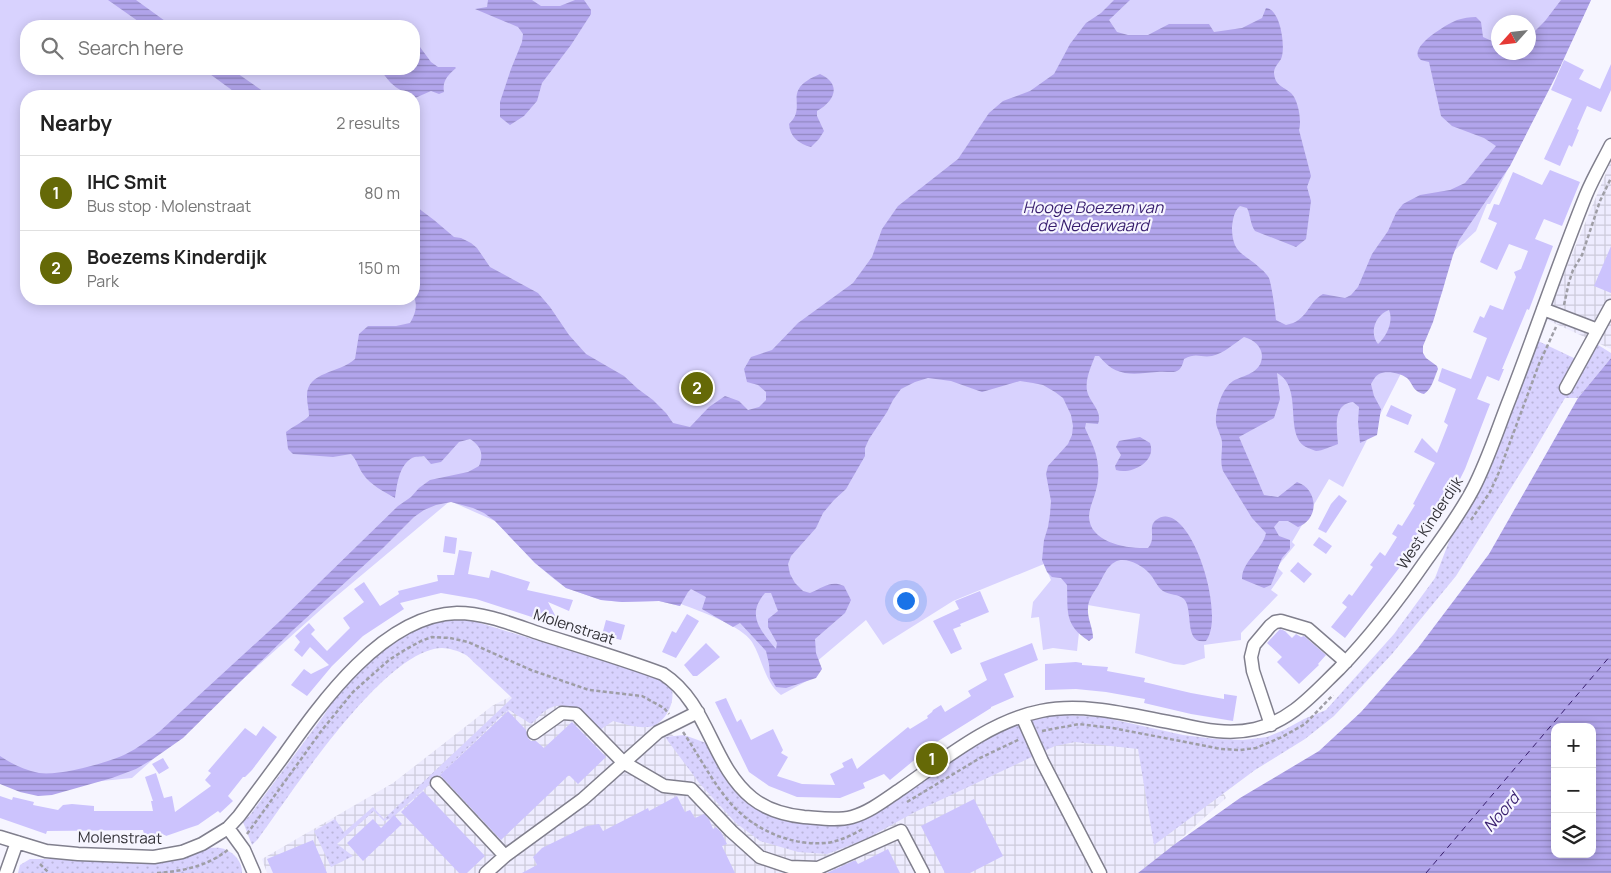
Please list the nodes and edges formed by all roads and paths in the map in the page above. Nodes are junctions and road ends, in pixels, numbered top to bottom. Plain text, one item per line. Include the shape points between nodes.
1 (1611, 145) edge
2 (1611, 178) edge
3 (1611, 306) edge
4 (1543, 309) junction
5 (1560, 316) junction
6 (1598, 330) junction
7 (1566, 388) dead end
8 (1470, 522) dead end
9 (1346, 662) junction
10 (1339, 688) dead end
11 (698, 712) junction
12 (1022, 716) junction
13 (1140, 717) joint
14 (1270, 724) junction
15 (534, 734) dead end
16 (1172, 740) dead end
17 (624, 762) junction
18 (437, 783) dead end
19 (228, 828) junction
20 (0, 837) edge
21 (17, 842) junction
22 (505, 856) junction
23 (44, 867) dead end
24 (252, 867) edge
25 (6, 873) edge
26 (49, 873) edge
27 (486, 873) edge
28 (923, 873) edge
29 (1100, 873) edge

1 - 4 street, West Kinderdijk via 1588,192
2 - 5 path via 1569,282
3 - 6 street
4 - 5 street
4 - 9 street, West Kinderdijk via 1470,494 1376,629
5 - 6 street
5 - 8 path via 1499,472
6 - 7 street
9 - 14 street, West Kinderdijk via 1295,710
9 - 14 street via 1308,629 1281,621 1270,626 1254,645 1251,657
10 - 16 path via 1305,724 1256,748 1222,749
11 - 12 street, Molenstraat via 731,776 748,796 782,814 838,819 851,817 883,801 981,735
11 - 17 street via 658,732
11 - 19 street, Molenstraat via 673,681 644,667 484,616 457,613 437,616 405,628 365,657 321,704
12 - 13 street, Molenstraat via 1066,707
12 - 29 street
13 - 14 street, West Kinderdijk via 1214,732 1254,730
15 - 17 street via 562,712 576,714
17 - 22 street via 583,799
17 - 28 street via 664,786 691,790 760,857 790,867 818,868 901,831
18 - 22 street
19 - 21 street, Molenstraat via 191,850 154,857 46,851
19 - 24 street
20 - 21 street, Molenstraat
21 - 25 street
22 - 27 street
23 - 26 path

